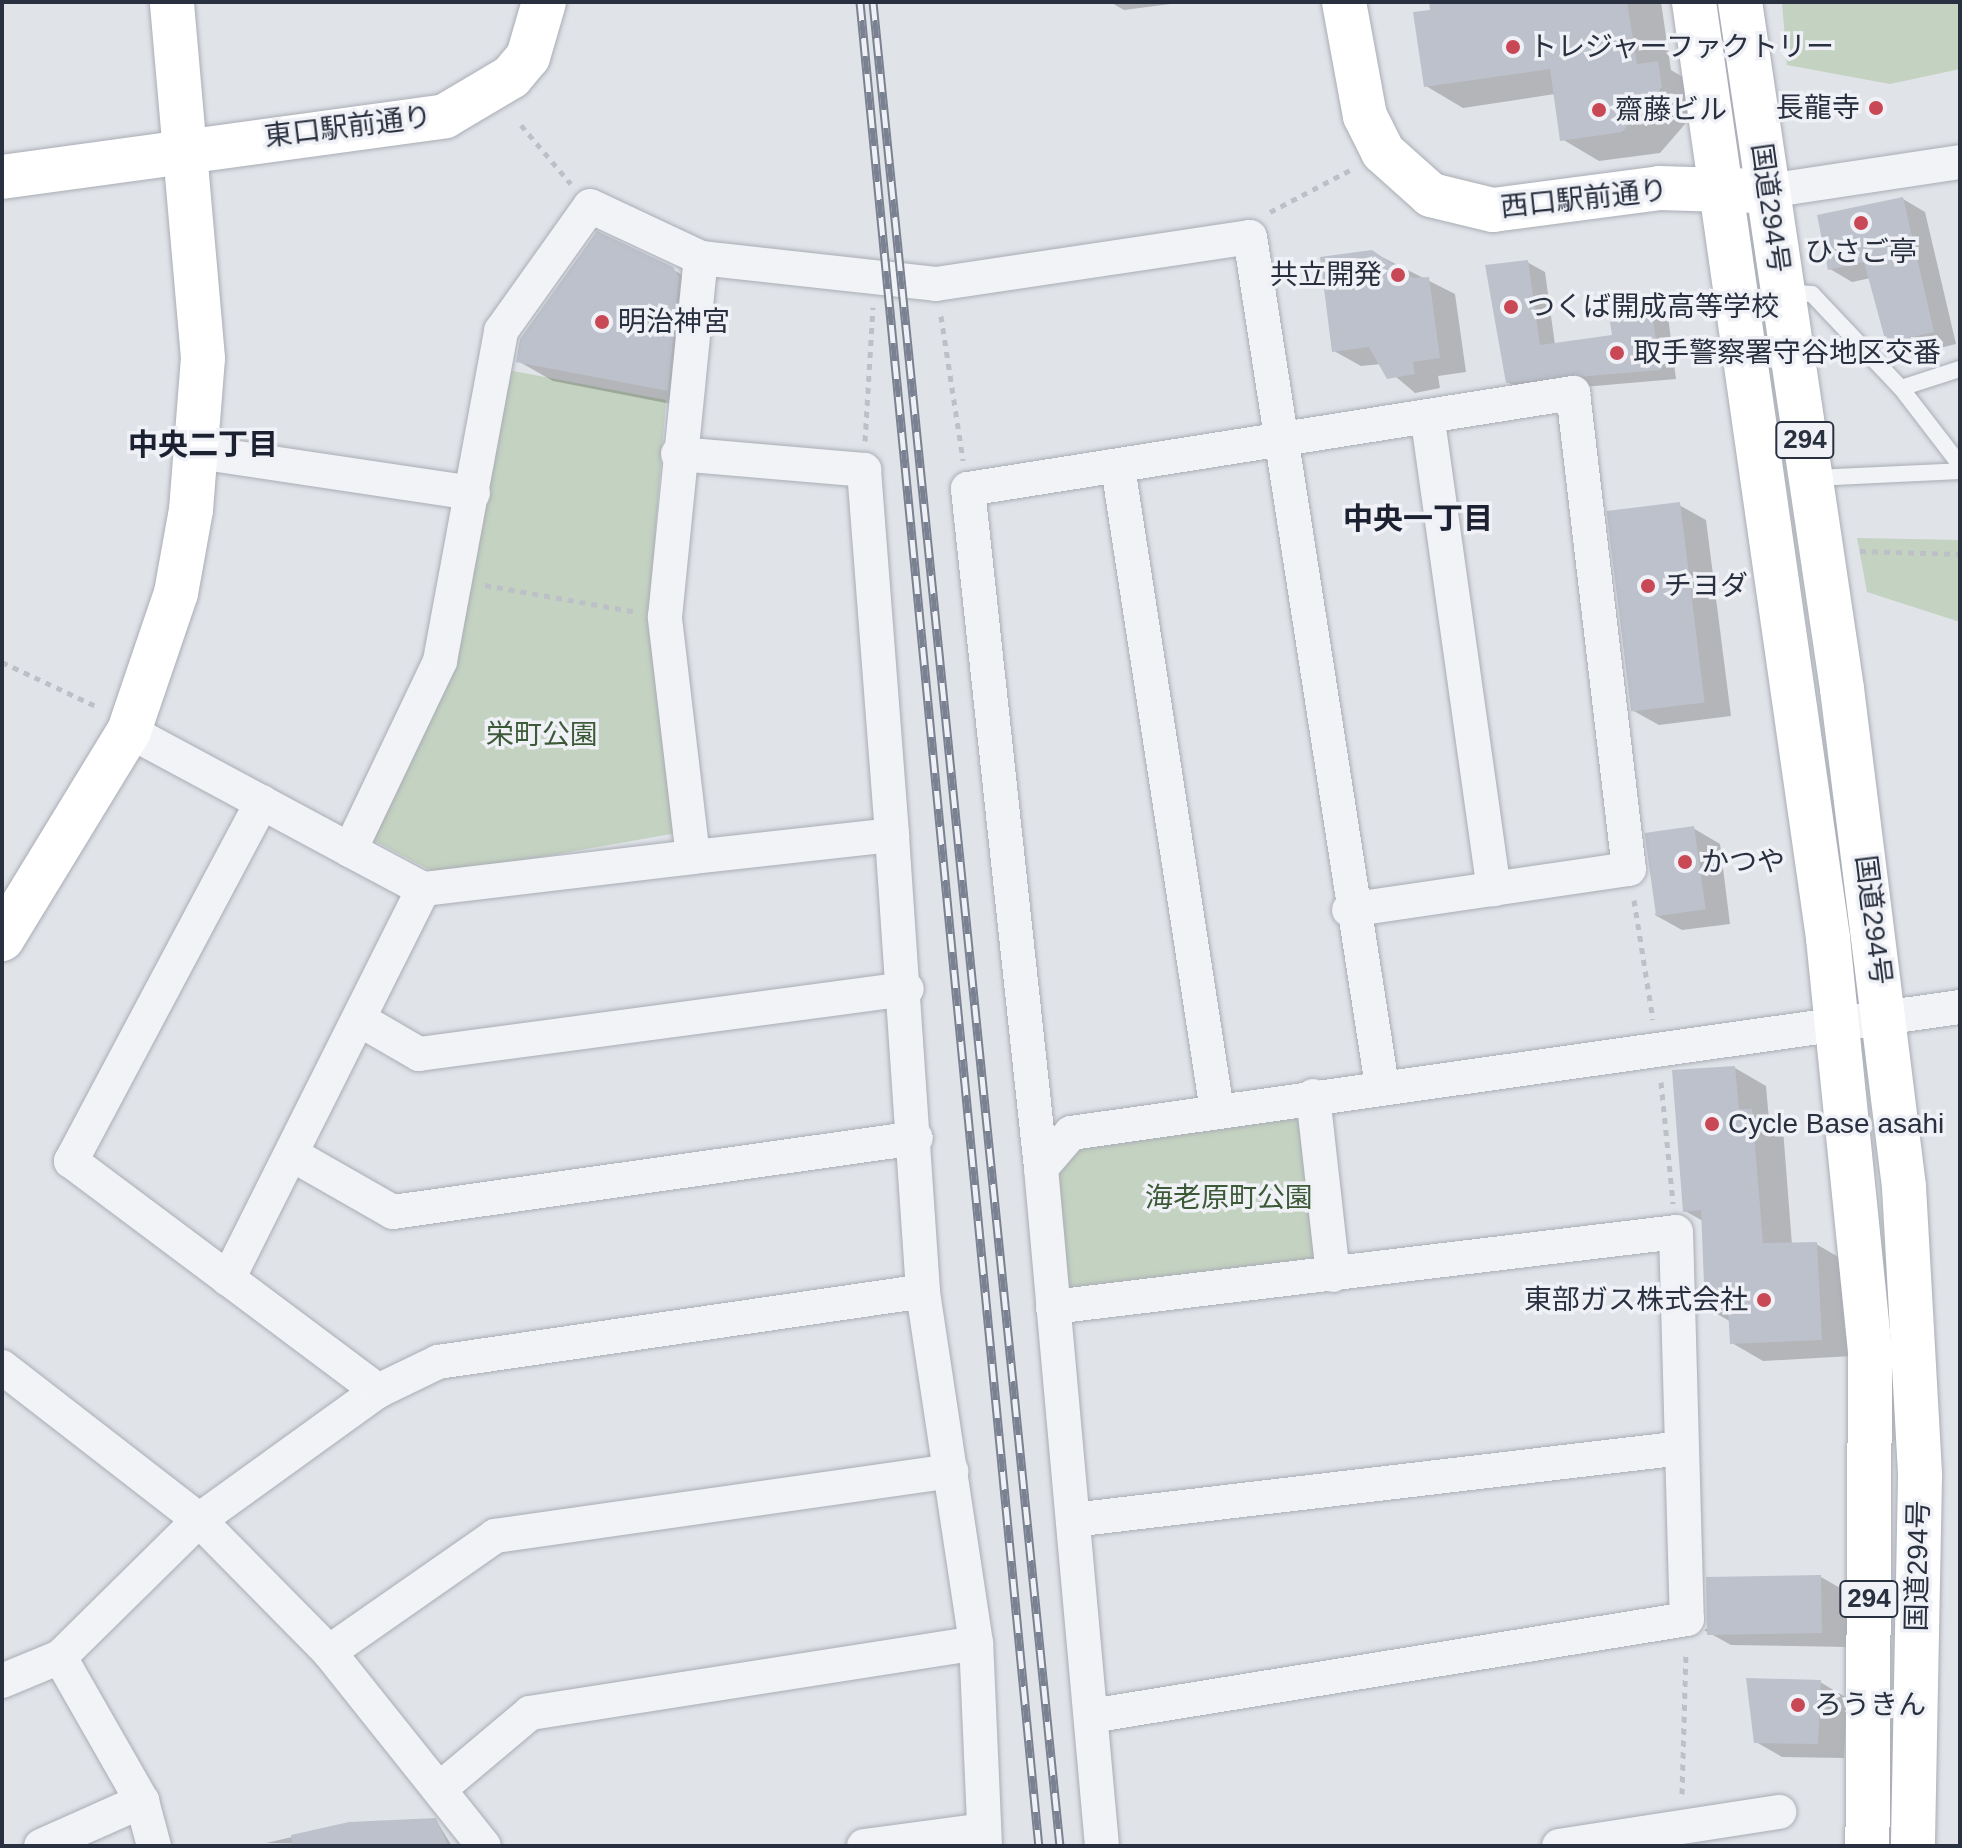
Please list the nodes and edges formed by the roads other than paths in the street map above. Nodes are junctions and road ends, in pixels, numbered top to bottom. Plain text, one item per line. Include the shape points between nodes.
1 (172, 2) edge
2 (544, 2) edge
3 (1344, 2) edge
4 (1694, 2) edge
5 (1740, 2) edge
6 (186, 146) junction
7 (1960, 162) edge
8 (2, 177) edge
9 (1721, 191) junction
10 (1768, 191) junction
11 (701, 258) junction
12 (1782, 292) junction
13 (1960, 369) edge
14 (1901, 388) junction
15 (1428, 421) junction
16 (1285, 439) junction
17 (198, 452) junction
18 (678, 454) junction
19 (1960, 465) edge
20 (1118, 467) junction
21 (1960, 471) edge
22 (1811, 478) junction
23 (473, 493) junction
24 (131, 727) junction
25 (262, 802) junction
26 (892, 835) junction
27 (350, 850) junction
28 (693, 857) junction
29 (423, 889) junction
30 (1494, 889) junction
31 (1349, 910) junction
32 (2, 939) edge
33 (907, 989) junction
34 (1960, 1007) edge
35 (1885, 1018) junction
36 (362, 1021) junction
37 (1837, 1024) junction
38 (1382, 1086) junction
39 (1313, 1096) junction
40 (1217, 1111) junction
41 (916, 1138) junction
42 (293, 1155) junction
43 (1041, 1168) junction
44 (1333, 1275) junction
45 (228, 1279) junction
46 (923, 1291) junction
47 (1053, 1307) junction
48 (2, 1367) edge
49 (378, 1391) junction
50 (1682, 1448) junction
51 (951, 1471) junction
52 (199, 1520) junction
53 (1073, 1520) junction
54 (976, 1643) junction
55 (329, 1652) junction
56 (60, 1657) junction
57 (2, 1681) edge
58 (1091, 1716) junction
59 (442, 1787) junction
60 (142, 1801) junction
61 (1779, 1812) dead end
62 (984, 1838) edge
63 (41, 1846) edge
64 (154, 1846) edge
65 (484, 1846) edge
66 (864, 1846) edge
67 (1102, 1846) edge
68 (1559, 1846) edge
69 (1867, 1846) edge
70 (1913, 1846) edge

1 - 6 main road
2 - 6 main road, 東口駅前通り via 528,57 511,77 445,116
3 - 9 main road, 西口駅前通り via 1365,116 1383,152 1431,195 1468,208 1659,188
4 - 9 main road, 国道294号 / 294
5 - 10 main road, 国道294号 / 294
6 - 8 main road, 東口駅前通り
6 - 17 main road via 203,358
7 - 10 street
9 - 10 main road, 西口駅前通り
9 - 37 main road, 国道294号 / 294
10 - 12 main road, 国道294号 / 294
11 - 16 street via 936,284 1250,237
11 - 18 street
11 - 23 street via 590,206 501,331
12 - 14 lane via 1812,294
12 - 22 main road, 国道294号 / 294
13 - 14 lane
14 - 19 lane
15 - 16 street
15 - 30 street
15 - 30 street via 1573,393 1629,869
16 - 20 street
16 - 31 street
17 - 23 street
17 - 24 main road via 176,593
18 - 26 street via 864,470
18 - 28 street via 665,617
20 - 40 street
20 - 43 street via 968,489
21 - 22 lane
22 - 35 main road, 国道294号 / 294
23 - 27 street via 440,661
24 - 25 street
24 - 32 main road
25 - 27 street
25 - 45 street via 71,1161
26 - 28 street
26 - 33 street
27 - 29 street
28 - 29 street
29 - 36 street
30 - 31 street
31 - 38 street
33 - 36 street via 419,1054
33 - 41 street
34 - 35 street
35 - 37 street
35 - 70 main road, 国道294号 / 294 via 1904,1187 1920,1477
36 - 42 street
37 - 38 street
37 - 69 main road, 国道294号 / 294 via 1870,1351
38 - 39 street
39 - 40 street
39 - 44 street
40 - 43 street via 1071,1133
41 - 42 street via 393,1212
41 - 46 street
42 - 45 street
43 - 47 street
44 - 47 street
44 - 50 street via 1676,1232
45 - 49 street
46 - 49 street via 438,1362
46 - 51 street
47 - 53 street
48 - 52 street
49 - 52 street
50 - 53 street
50 - 58 street via 1687,1619
51 - 54 street
51 - 55 street via 495,1536
52 - 55 street
52 - 56 street
53 - 58 street
54 - 59 street via 530,1713
54 - 62 street
55 - 59 street
56 - 57 street
56 - 60 street
58 - 67 street
59 - 65 street
60 - 63 street
60 - 64 street
61 - 68 street
62 - 66 street

